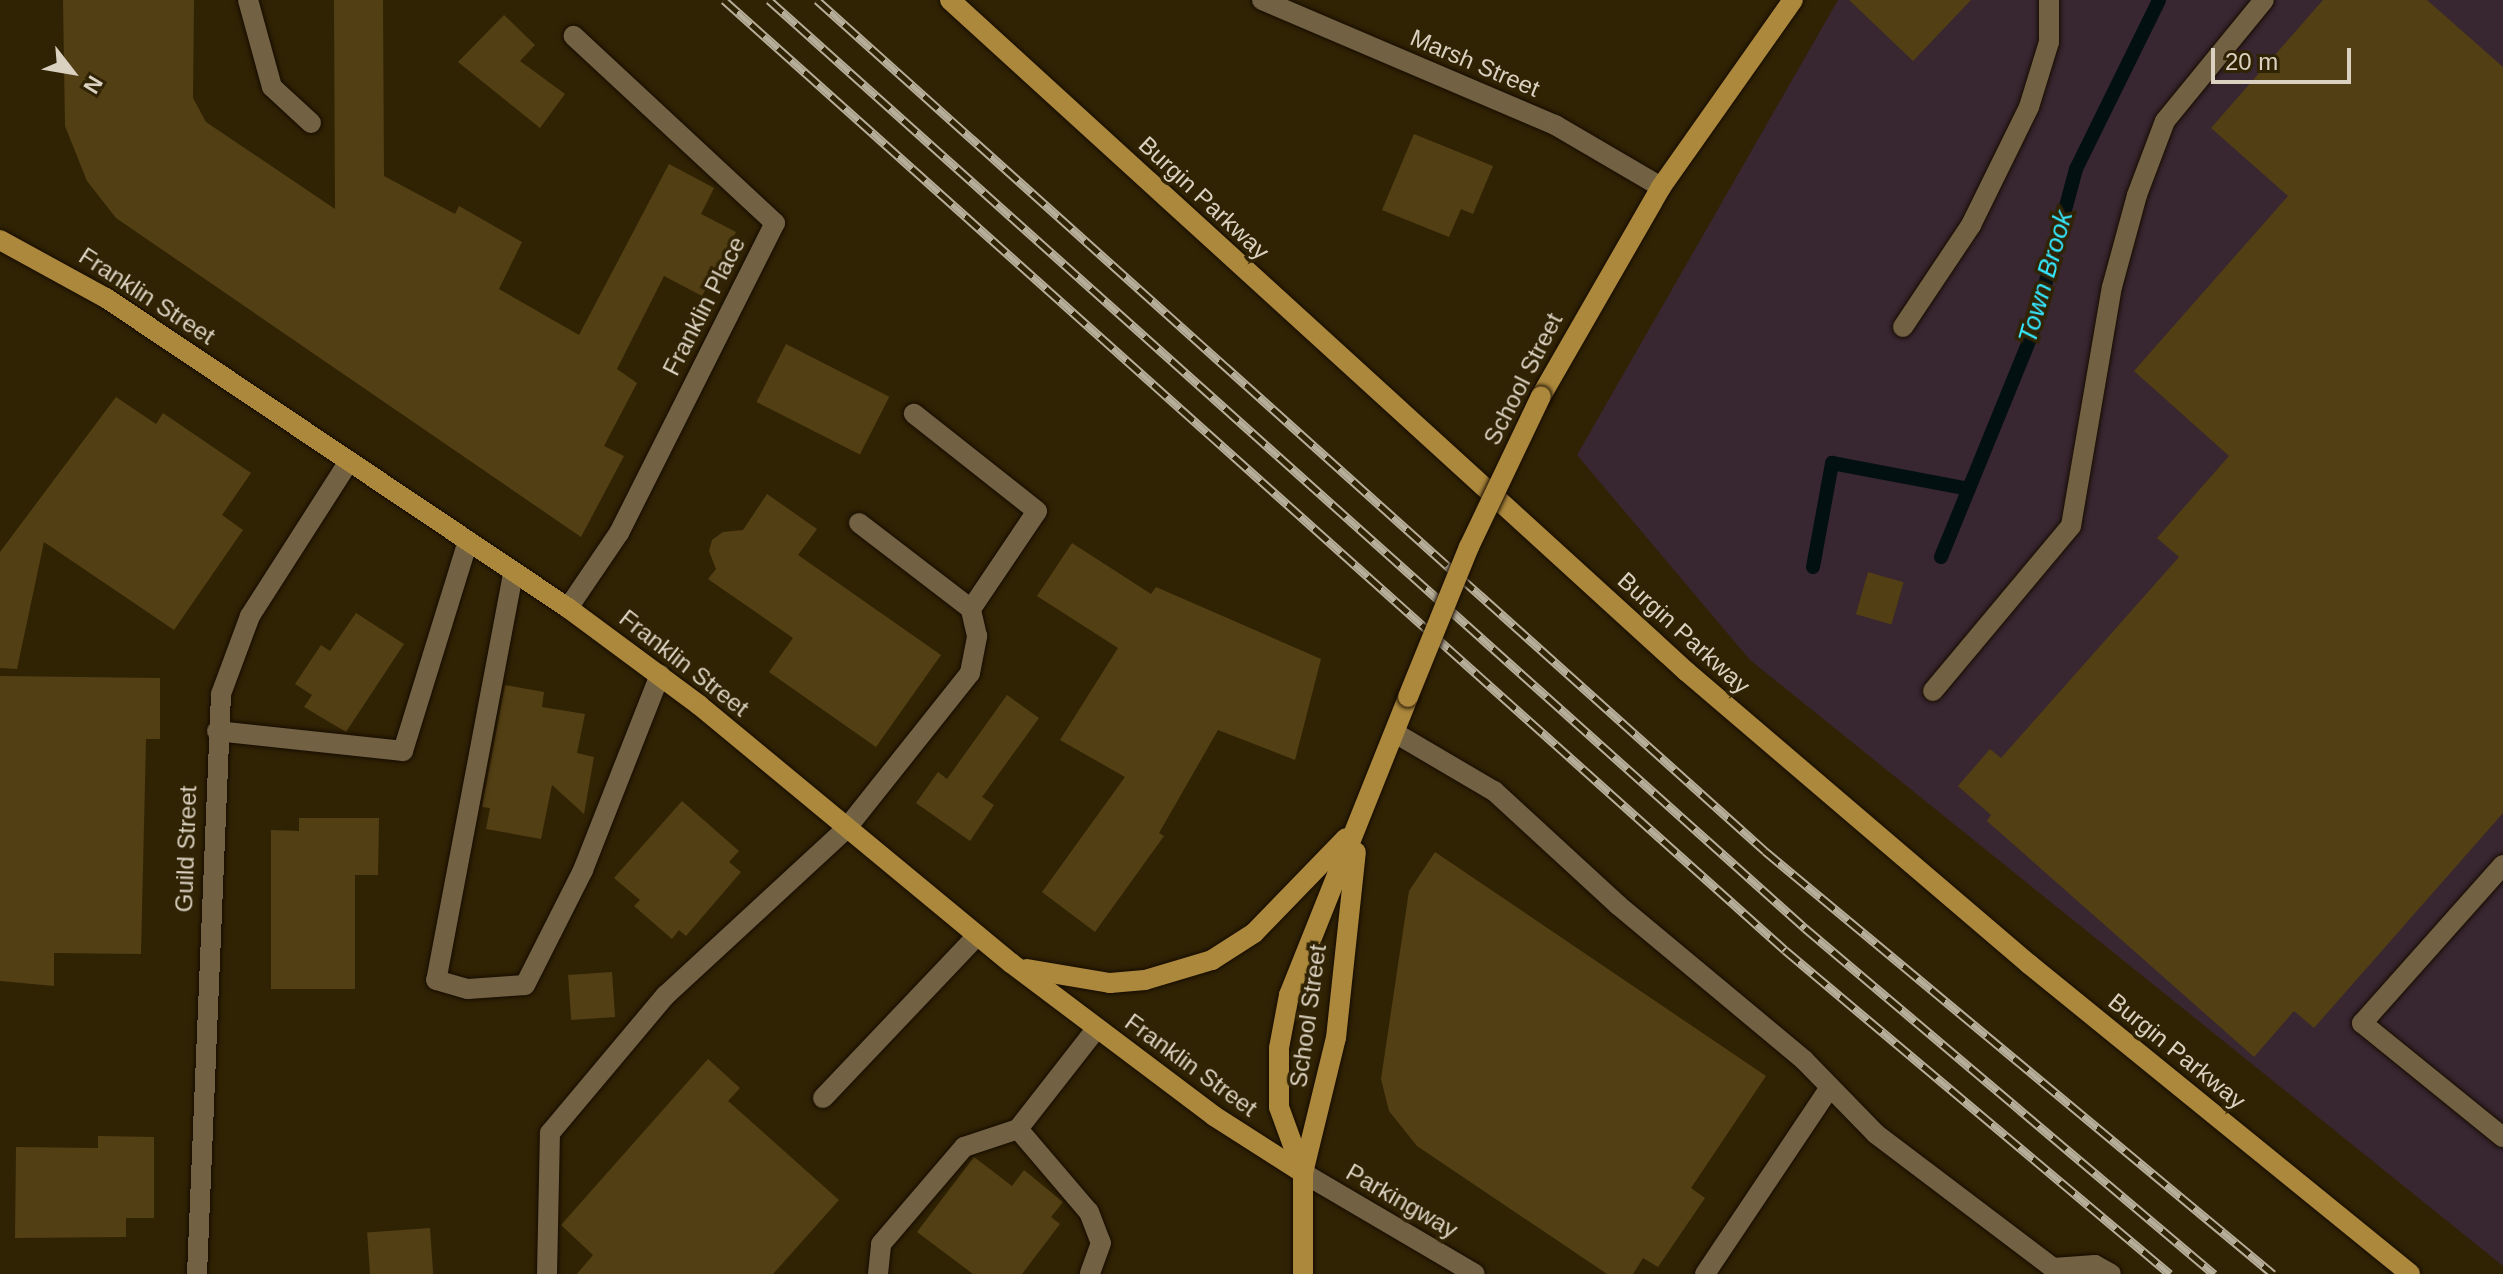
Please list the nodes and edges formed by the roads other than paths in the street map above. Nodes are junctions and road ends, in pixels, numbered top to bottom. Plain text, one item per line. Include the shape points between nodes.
1 (248, 0) edge
2 (950, 0) edge
3 (1262, 0) edge
4 (1793, 0) edge
5 (2049, 0) edge
6 (2264, 0) edge
7 (574, 36) dead end
8 (311, 123) dead end
9 (1661, 187) junction
10 (0, 240) edge
11 (1903, 327) dead end
12 (914, 414) dead end
13 (349, 461) junction
14 (859, 523) dead end
15 (468, 541) junction
16 (513, 574) junction
17 (568, 608) junction
18 (971, 609) junction
19 (660, 675) junction
20 (1933, 691) dead end
21 (217, 731) junction
22 (1395, 733) junction
23 (1364, 817) junction
24 (846, 829) junction
25 (2503, 865) edge
26 (977, 936) junction
27 (1011, 963) junction
28 (1097, 1028) junction
29 (1830, 1087) junction
30 (823, 1098) dead end
31 (1018, 1129) junction
32 (2503, 1137) edge
33 (1303, 1173) junction
34 (197, 1274) edge
35 (547, 1274) edge
36 (878, 1274) edge
37 (1090, 1274) edge
38 (1303, 1274) edge
39 (1475, 1274) edge
40 (1705, 1274) edge
41 (2111, 1274) edge
42 (2410, 1274) edge

1 - 8 street via 272,87
2 - 42 main road, Burgin Parkway via 1687,672 2018,956
3 - 9 street, Marsh Street via 1555,125
4 - 9 main road, School Street
5 - 11 street via 2049,42 2029,107 1971,225
6 - 20 street via 2165,121 2148,165 2112,287 2071,526
7 - 17 street, Franklin Place via 775,223 619,533
9 - 22 main road, School Street, bridge via 1541,396 1469,547
10 - 13 main road, Franklin Street via 106,298
12 - 18 street via 1037,511
13 - 15 main road, Franklin Street
13 - 21 street, Guild Street via 237,641
14 - 18 street
15 - 16 main road, Franklin Street
15 - 21 street via 403,751
16 - 17 main road, Franklin Street
16 - 19 street via 436,980 468,989 525,985 583,870
17 - 19 main road, Franklin Street
18 - 24 street via 977,636 970,673
19 - 24 main road, Franklin Street
21 - 34 street, Guild Street
22 - 23 main road, School Street
22 - 29 street via 1494,791
23 - 27 main road via 1272,916 1212,960 1145,980 1110,983 1044,975
23 - 33 main road, School Street via 1353,861 1332,1063
23 - 33 main road, School Street via 1297,965 1279,1048 1279,1107
24 - 26 main road, Franklin Street
24 - 35 street via 666,995 550,1133
25 - 32 street via 2362,1023
26 - 27 main road, Franklin Street
26 - 30 street
27 - 28 main road, Franklin Street
28 - 31 street
28 - 33 main road, Franklin Street via 1214,1116
29 - 40 street
29 - 41 street via 1876,1134 2053,1268 2095,1265
31 - 36 street via 964,1147 881,1244
31 - 37 street via 1089,1212 1101,1243
33 - 38 main road, School Street
33 - 39 street, Parkingway

